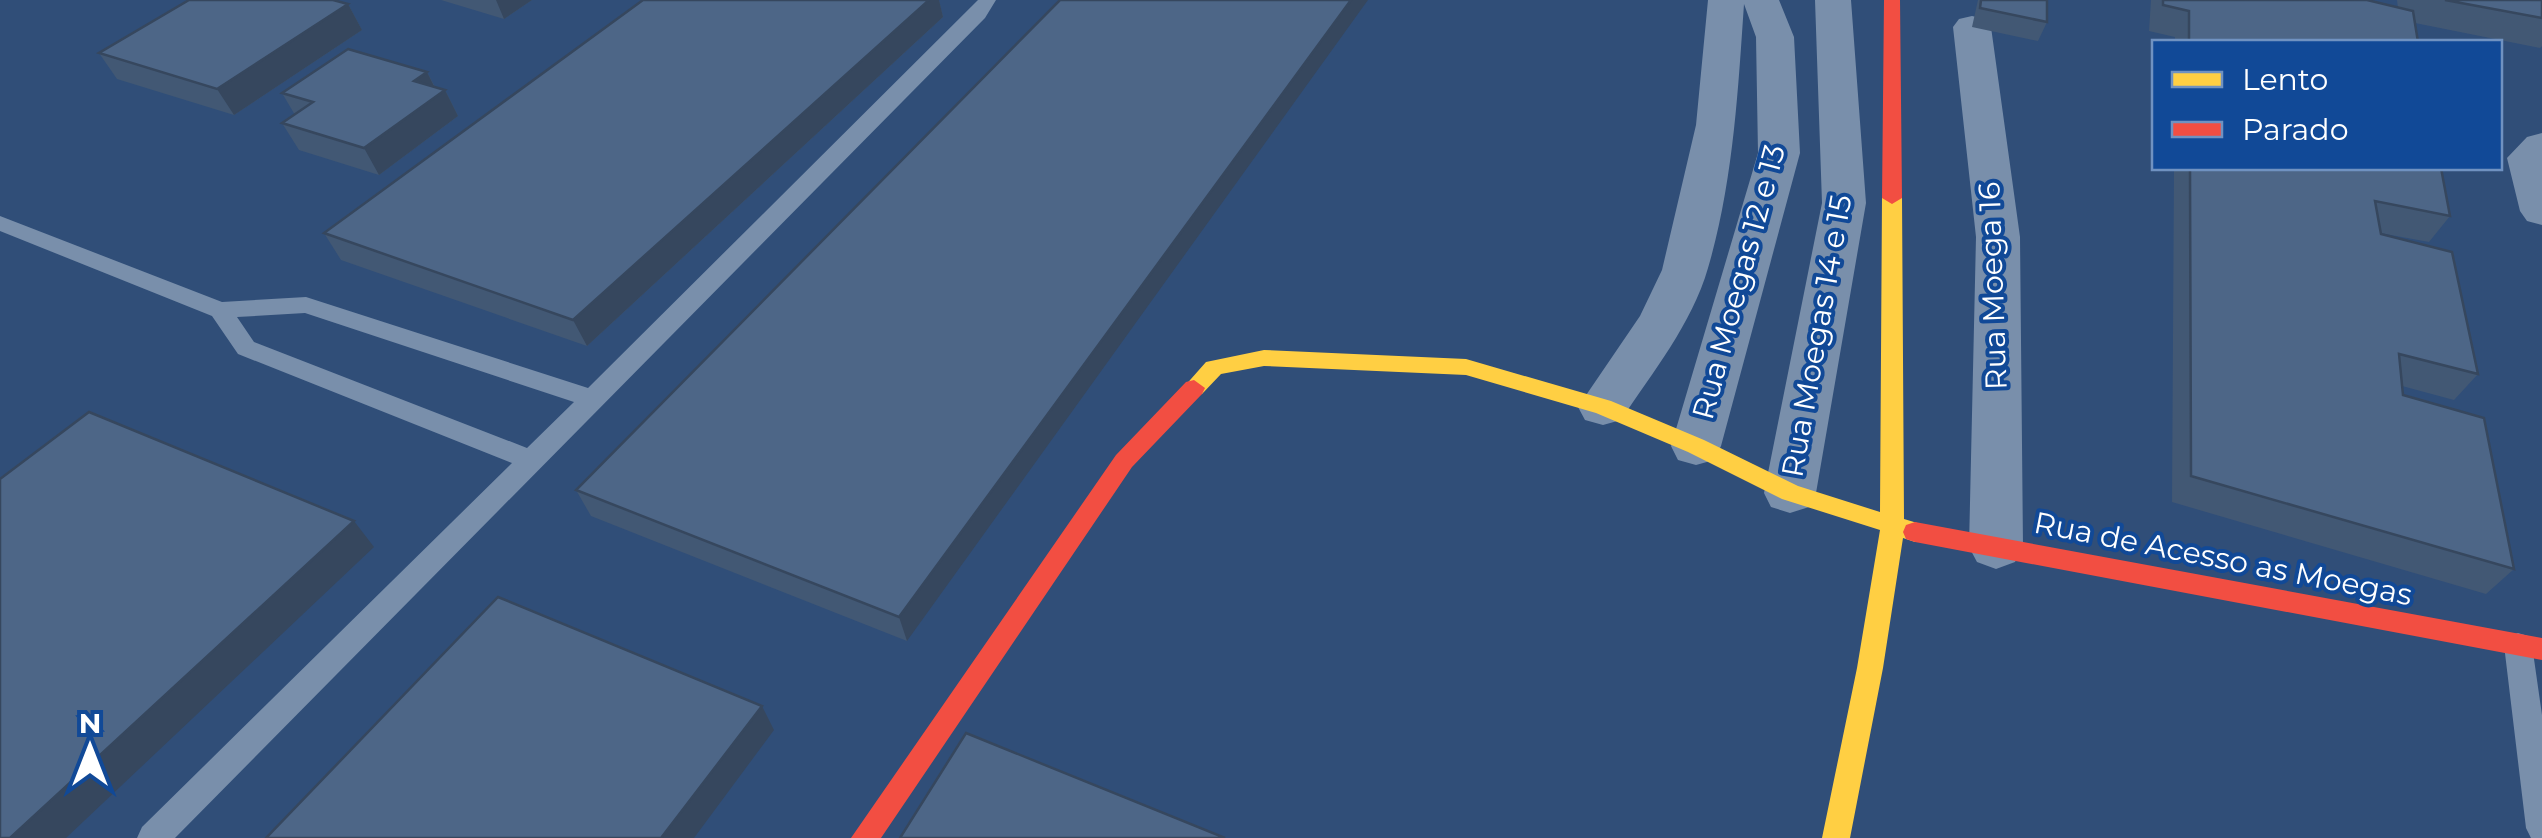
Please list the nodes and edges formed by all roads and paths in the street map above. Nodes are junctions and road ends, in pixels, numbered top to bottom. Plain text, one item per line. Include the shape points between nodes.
1 (987, 0) edge
2 (1726, 0) edge
3 (1761, 0) edge
4 (1832, 0) edge
5 (1892, 0) edge
6 (1972, 27) dead end
7 (2542, 146) edge
8 (2542, 211) edge
9 (0, 224) edge
10 (220, 310) junction
11 (594, 399) junction
12 (1603, 407) junction
13 (1696, 446) junction
14 (532, 461) junction
15 (1790, 493) junction
16 (1892, 528) junction
17 (1996, 547) junction
18 (2530, 647) edge
19 (2542, 828) edge
20 (153, 838) edge
21 (865, 838) edge
22 (1836, 838) edge

1 - 11 lane
2 - 12 street via 1716,124 1685,270 1661,322
3 - 13 street, Rua Moegas 12 e 13 via 1776,38 1779,152
4 - 15 street, Rua Moegas 14 e 15 via 1844,203
5 - 16 street
6 - 17 street, Rua Moega 16 via 1998,237
7 - 8 street via 2528,158
9 - 10 lane
10 - 11 lane via 306,306
10 - 14 lane via 246,348
11 - 14 lane
12 - 13 street, Rua de Acesso as Moegas
12 - 21 street, Rua de Acesso as Moegas via 1466,367 1264,358 1214,368 1124,460
13 - 15 street, Rua de Acesso as Moegas
14 - 20 lane
15 - 16 street, Rua de Acesso as Moegas
16 - 17 street, Rua de Acesso as Moegas
16 - 22 street
17 - 18 street, Rua de Acesso as Moegas
18 - 19 lane

